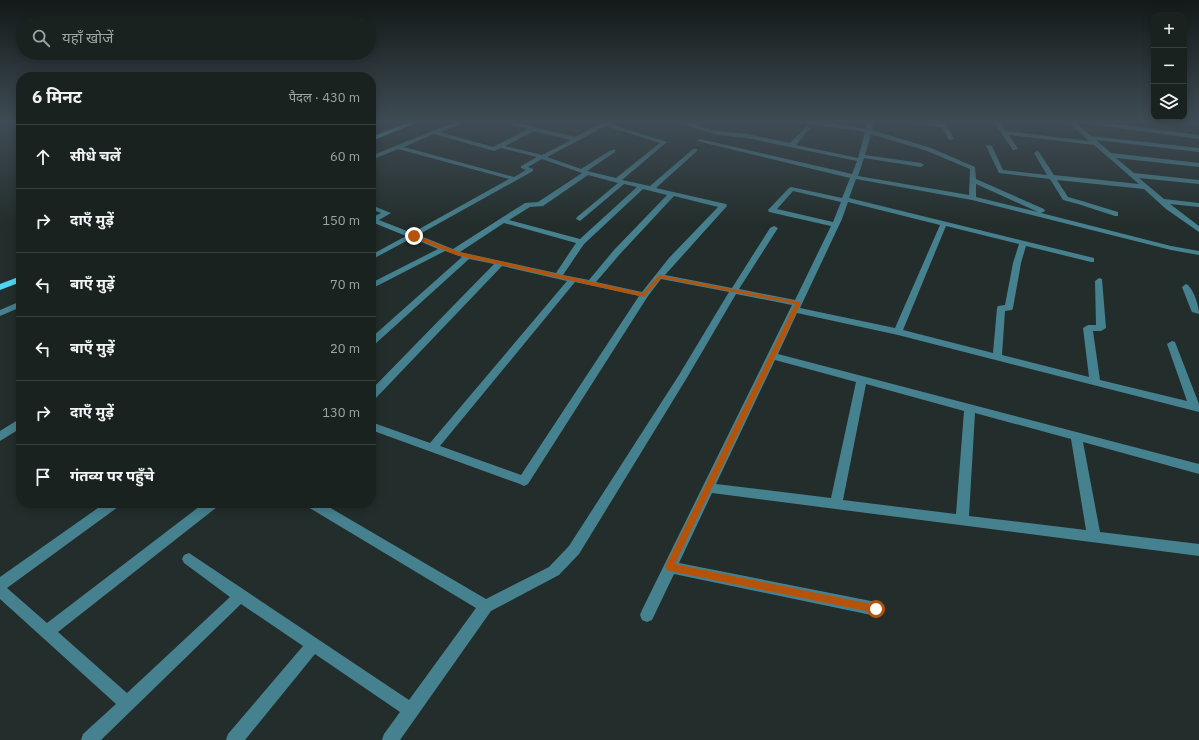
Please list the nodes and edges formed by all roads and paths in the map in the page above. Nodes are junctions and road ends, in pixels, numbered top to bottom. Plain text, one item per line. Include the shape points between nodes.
1 (1110, 155) edge
2 (432, 156) edge
3 (536, 156) edge
4 (545, 156) edge
5 (607, 156) edge
6 (649, 156) edge
7 (689, 156) edge
8 (762, 156) edge
9 (847, 156) edge
10 (946, 156) edge
11 (993, 156) edge
12 (1039, 156) edge
13 (1115, 156) edge
14 (542, 157) junction
15 (861, 158) junction
16 (921, 165) dead end
17 (1199, 165) edge
18 (585, 172) junction
19 (1132, 175) junction
20 (854, 177) junction
21 (1052, 177) junction
22 (515, 179) junction
23 (621, 181) junction
24 (974, 181) junction
25 (1199, 182) edge
26 (642, 186) junction
27 (1146, 186) junction
28 (652, 188) junction
29 (672, 194) junction
30 (972, 198) junction
31 (845, 200) junction
32 (1162, 201) junction
33 (1199, 205) edge
34 (376, 209) edge
35 (1115, 214) dead end
36 (376, 219) edge
37 (580, 219) dead end
38 (1057, 219) junction
39 (504, 221) junction
40 (376, 222) edge
41 (944, 223) junction
42 (835, 225) junction
43 (774, 228) dead end
44 (1199, 230) edge
45 (414, 236) junction
46 (581, 242) junction
47 (1023, 243) junction
48 (445, 248) junction
49 (454, 252) junction
50 (1199, 253) edge
51 (376, 255) edge
52 (468, 256) junction
53 (1090, 260) dead end
54 (500, 263) junction
55 (558, 276) junction
56 (659, 276) junction
57 (573, 279) junction
58 (16, 280) edge
59 (1099, 280) dead end
60 (376, 283) edge
61 (591, 283) junction
62 (0, 287) edge
63 (1186, 287) dead end
64 (734, 291) junction
65 (644, 295) junction
66 (16, 306) edge
67 (797, 306) junction
68 (1199, 311) edge
69 (0, 313) edge
70 (898, 332) junction
71 (376, 339) edge
72 (1172, 344) dead end
73 (773, 356) junction
74 (997, 357) junction
75 (862, 379) junction
76 (1095, 382) junction
77 (376, 391) edge
78 (1197, 407) edge
79 (970, 408) junction
80 (16, 426) edge
81 (376, 428) edge
82 (0, 437) edge
83 (1076, 437) junction
84 (432, 448) junction
85 (1199, 469) edge
86 (709, 488) junction
87 (836, 504) junction
88 (107, 508) edge
89 (207, 508) edge
90 (320, 508) edge
91 (962, 520) junction
92 (1094, 536) junction
93 (1199, 550) edge
94 (189, 559) dead end
95 (670, 567) junction
96 (0, 585) edge
97 (0, 590) edge
98 (240, 596) junction
99 (486, 606) junction
100 (876, 609) dead end
101 (647, 615) dead end
102 (47, 632) junction
103 (313, 645) junction
104 (128, 704) junction
105 (411, 710) junction
106 (89, 740) edge
107 (234, 740) edge
108 (390, 740) edge

1 - 19 street
2 - 22 street
3 - 14 street
4 - 14 street
5 - 18 street
6 - 23 street
7 - 28 street
8 - 20 street
9 - 15 street
10 - 24 street via 974,168
11 - 21 street via 1001,172
12 - 21 street
13 - 17 street
14 - 18 street
14 - 22 street via 523,167 531,170
15 - 16 street
15 - 20 street
18 - 23 street
18 - 39 street via 540,204 528,206
19 - 25 street
19 - 27 street
20 - 30 street
20 - 31 street
21 - 27 street
21 - 35 street via 1065,199
22 - 45 street
23 - 26 street
23 - 37 street
24 - 30 street
24 - 38 street
26 - 28 street
26 - 46 street
27 - 32 street
28 - 29 street
29 - 56 street via 723,206
29 - 61 street
30 - 38 street
31 - 41 street
31 - 42 street
31 - 42 street via 791,189 772,210
32 - 33 street
32 - 44 street
34 - 36 street via 387,213
38 - 50 street
39 - 46 street
39 - 49 street
40 - 45 street
41 - 47 street
41 - 70 street
42 - 67 street
43 - 64 street
45 - 48 street
45 - 51 street
46 - 55 street
47 - 53 street
47 - 74 street via 1009,308 1001,308
48 - 49 street
48 - 60 street
49 - 52 street
52 - 54 street
52 - 71 street
54 - 55 street
54 - 77 street
55 - 57 street
56 - 64 street
56 - 65 street
57 - 61 street
57 - 84 street
58 - 62 main road
59 - 76 street via 1101,328 1088,328
61 - 65 street
63 - 68 street via 1195,310
64 - 67 street
64 - 99 street via 574,550 554,571
65 - 84 street via 524,481
66 - 69 street
67 - 70 street
67 - 73 street
70 - 74 street
72 - 78 street
73 - 75 street
73 - 86 street
74 - 76 street
75 - 79 street
75 - 87 street
76 - 78 street
79 - 83 street
79 - 91 street
80 - 82 street
81 - 84 street
83 - 85 street
83 - 92 street
86 - 87 street
86 - 95 street
87 - 91 street
88 - 96 street
89 - 102 street
90 - 99 street
91 - 92 street
92 - 93 street
94 - 98 street
95 - 100 street
95 - 101 street
97 - 102 street
98 - 103 street
98 - 104 street
99 - 105 street
102 - 104 street
103 - 105 street
103 - 107 street
104 - 106 street
105 - 108 street

